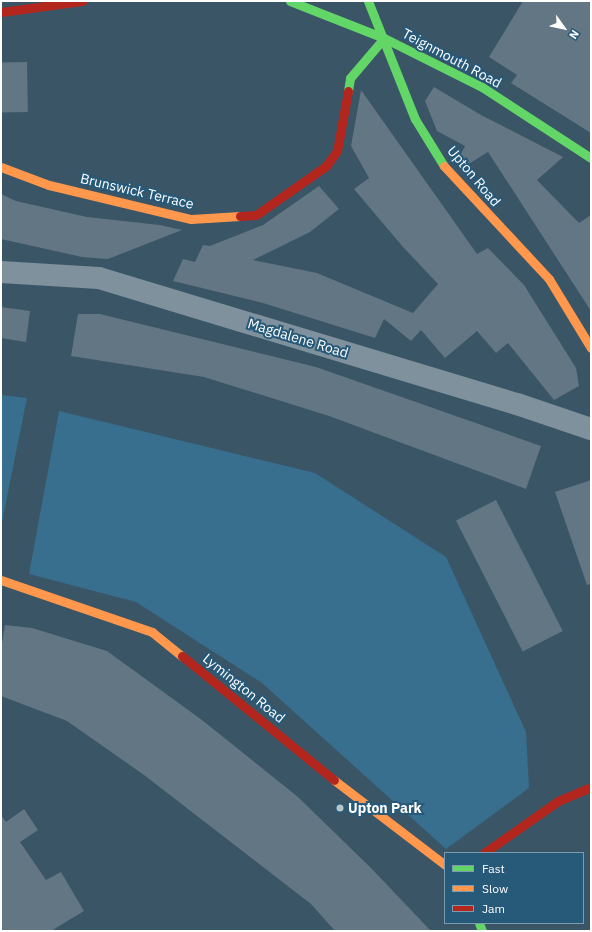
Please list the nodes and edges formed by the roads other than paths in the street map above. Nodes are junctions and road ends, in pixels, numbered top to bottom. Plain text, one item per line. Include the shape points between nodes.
1 (82, 1) edge
2 (290, 1) edge
3 (368, 1) edge
4 (1, 12) edge
5 (384, 38) junction
6 (591, 158) edge
7 (1, 167) edge
8 (1, 272) edge
9 (591, 348) edge
10 (591, 429) edge
11 (1, 580) edge
12 (591, 787) edge
13 (485, 852) edge
14 (444, 864) edge

1 - 4 street
2 - 5 street, Teignmouth Road
3 - 5 street, Upton Road
5 - 6 street, Teignmouth Road via 482,87
5 - 7 street, Brunswick Terrace via 350,78 337,150 326,166 256,215 191,219 49,185
5 - 9 street, Upton Road via 415,119 442,164 549,279
8 - 10 street, Magdalene Road via 99,278 517,404
11 - 14 street, Lymington Road via 152,632 374,813
12 - 13 street via 558,801

